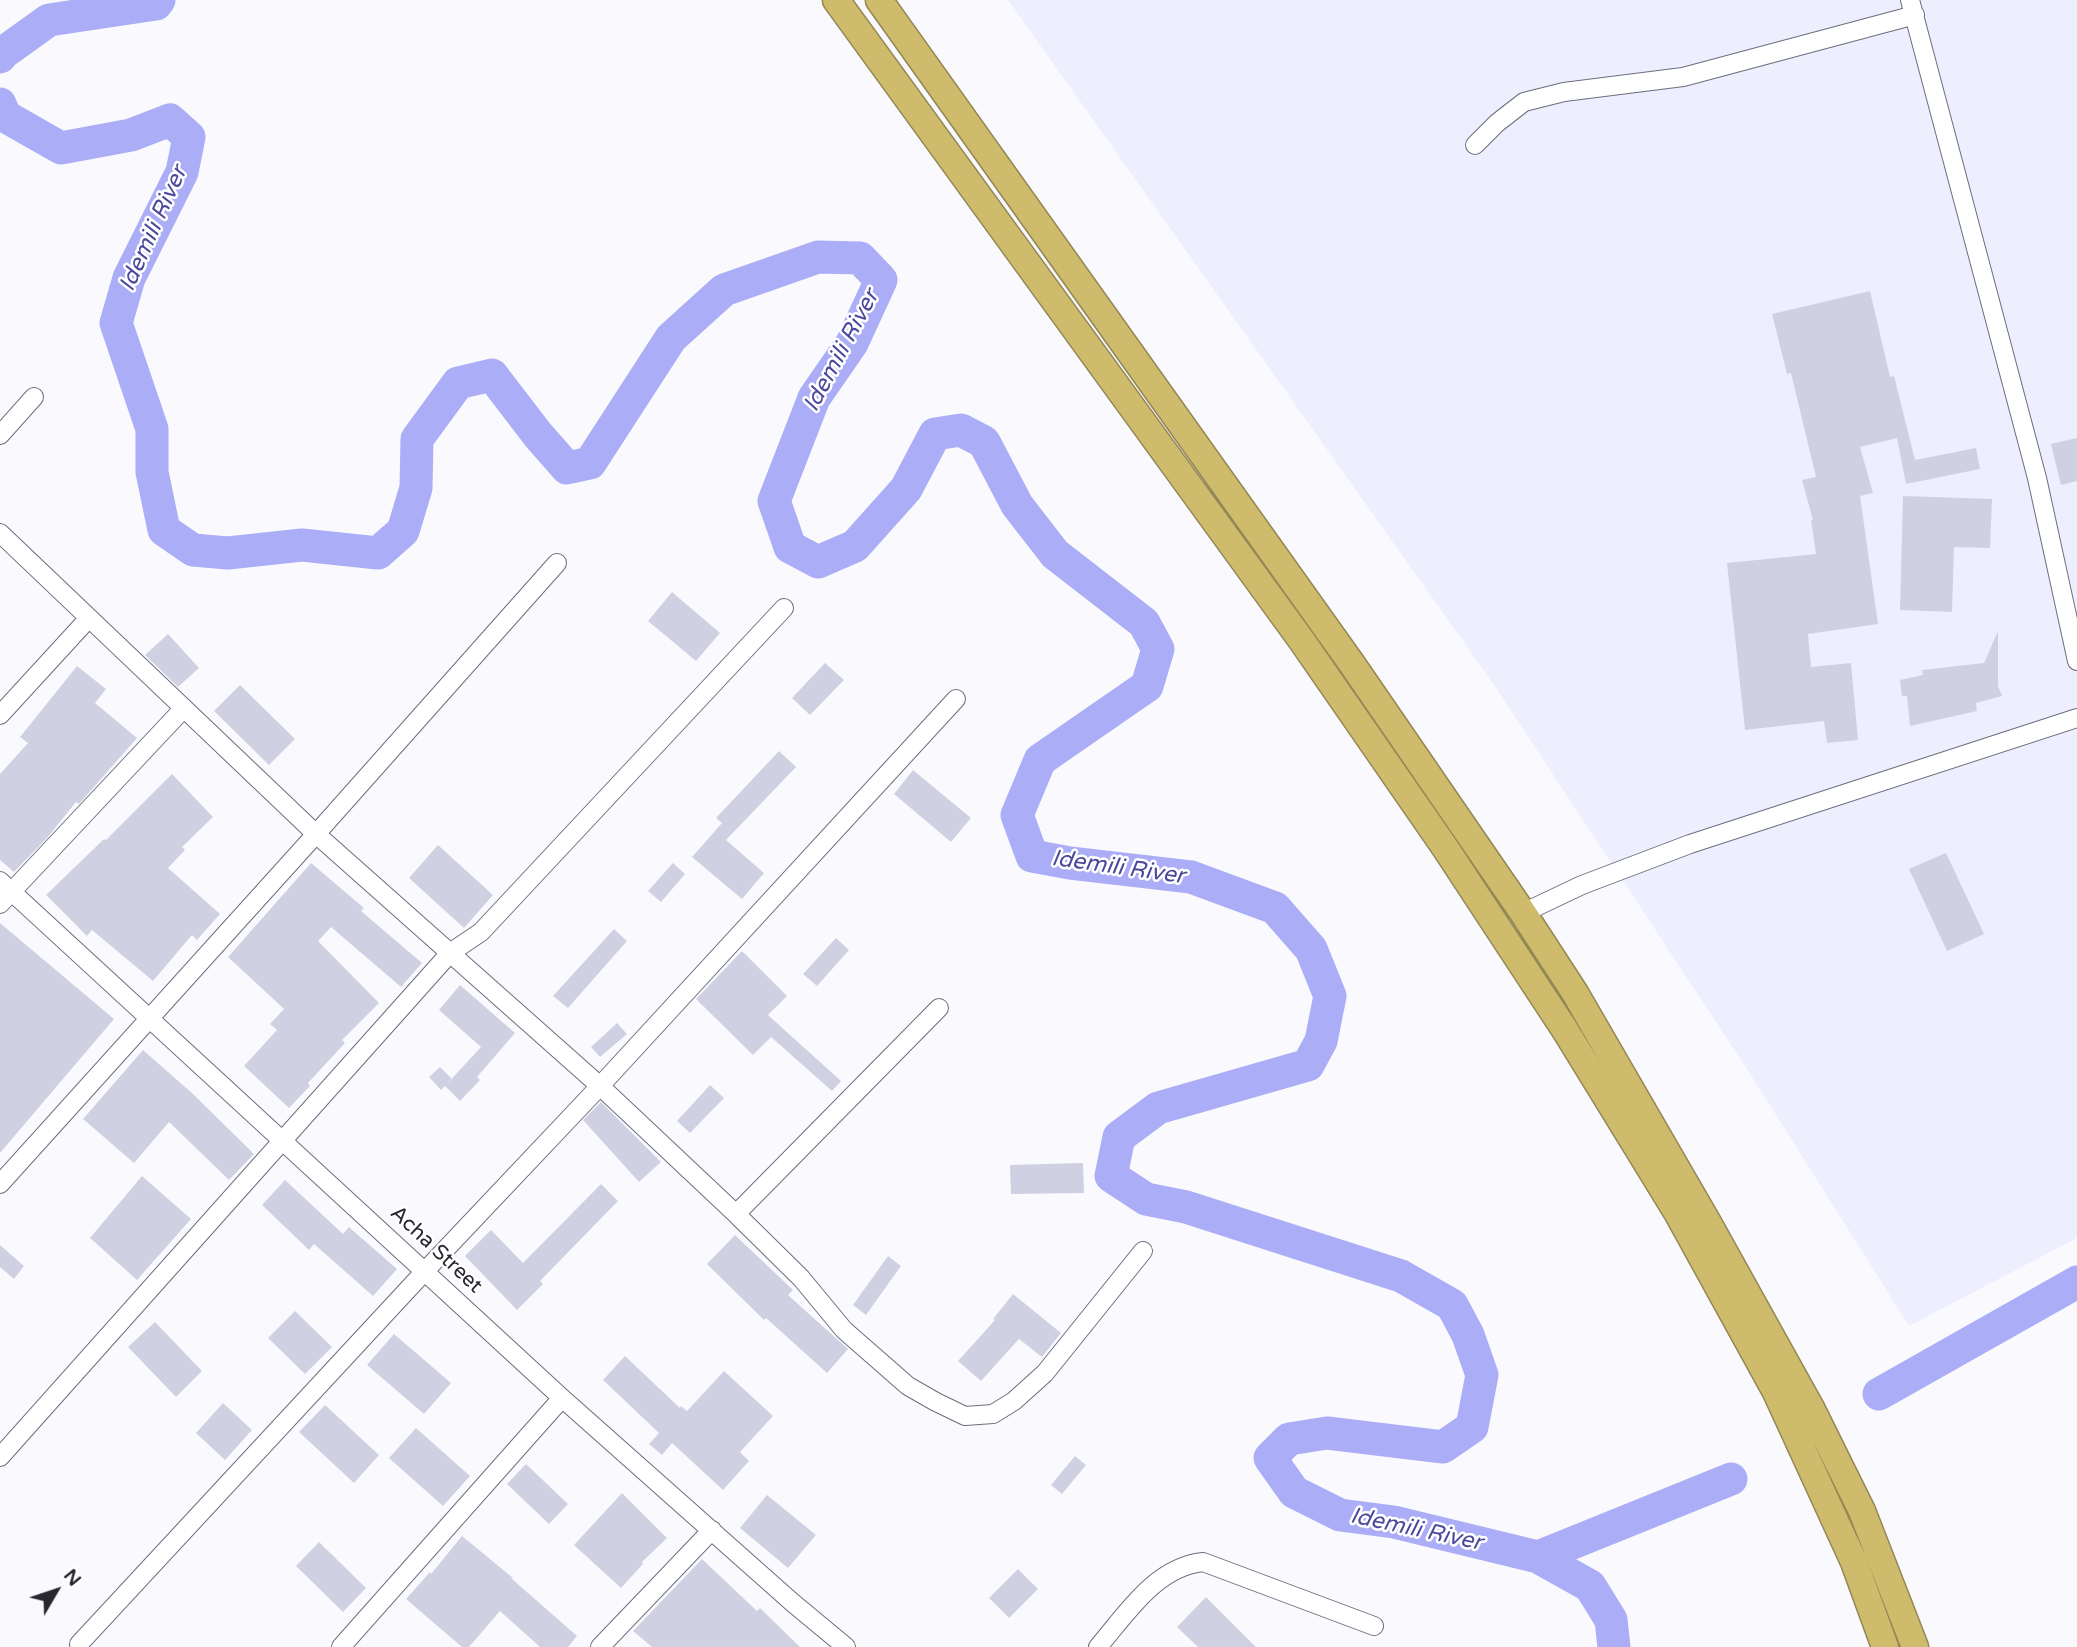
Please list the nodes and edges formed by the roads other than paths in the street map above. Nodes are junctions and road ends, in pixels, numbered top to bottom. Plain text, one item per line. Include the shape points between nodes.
1 (836, 0) edge
2 (879, 0) edge
3 (1912, 8) edge
4 (1475, 145) dead end
5 (34, 397) dead end
6 (0, 435) edge
7 (0, 533) edge
8 (557, 563) dead end
9 (784, 608) dead end
10 (89, 618) junction
11 (2077, 660) edge
12 (956, 699) dead end
13 (184, 708) junction
14 (0, 715) edge
15 (2077, 718) edge
16 (316, 834) junction
17 (4, 892) edge
18 (1523, 914) junction
19 (450, 953) junction
20 (939, 1008) dead end
21 (150, 1018) junction
22 (600, 1086) junction
23 (283, 1139) junction
24 (0, 1184) edge
25 (736, 1214) junction
26 (1143, 1251) dead end
27 (425, 1271) junction
28 (562, 1398) junction
29 (0, 1457) edge
30 (712, 1530) junction
31 (1374, 1626) dead end
32 (79, 1644) dead end
33 (341, 1647) edge
34 (600, 1647) edge
35 (846, 1647) edge
36 (1098, 1647) edge
37 (1885, 1647) edge
38 (1915, 1647) edge

1 - 37 highway via 1310,652 1565,1030 1678,1214 1776,1392 1854,1562
2 - 18 highway via 1352,664
3 - 4 street via 1683,77 1564,92 1524,102
3 - 11 street via 2037,478
5 - 6 street
7 - 10 street
8 - 16 street
9 - 19 street via 481,932
10 - 13 street
10 - 14 street
12 - 22 street
13 - 16 street
13 - 17 street
15 - 18 street via 1690,844 1582,885
16 - 19 street
16 - 21 street
17 - 21 street, Acha Street
18 - 38 highway via 1589,1017 1811,1408 1862,1511
19 - 22 street
19 - 23 street
20 - 25 street
21 - 23 street, Acha Street
21 - 24 street
22 - 25 street
22 - 27 street
23 - 27 street, Acha Street
23 - 29 street
25 - 26 street via 801,1278 844,1330 908,1386 965,1416 993,1414 1045,1373
27 - 28 street, Acha Street
27 - 32 street
28 - 30 street, Acha Street
28 - 33 street
30 - 34 street
30 - 35 street, Acha Street
31 - 36 street via 1203,1562 1168,1574 1144,1593

